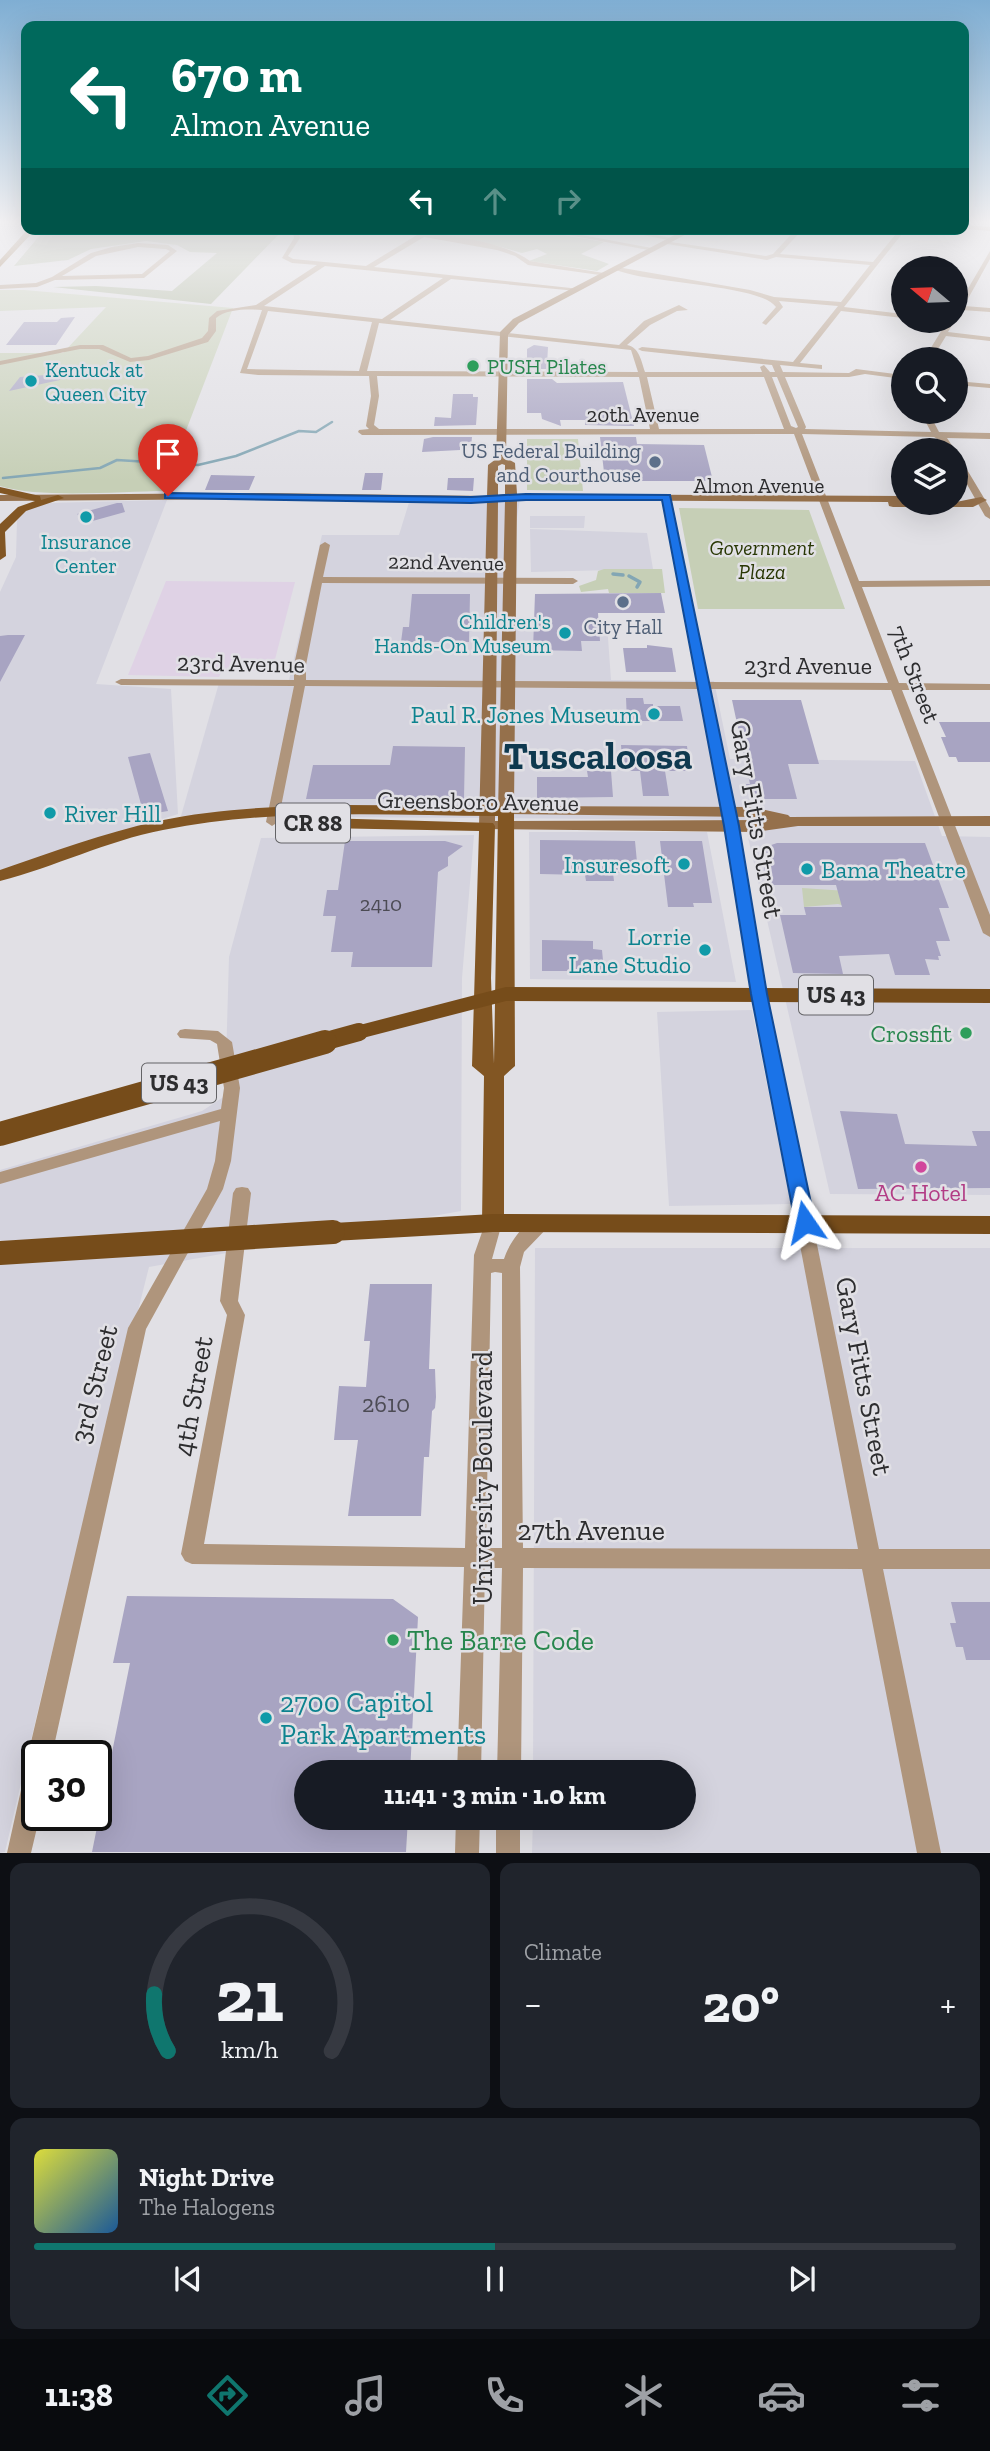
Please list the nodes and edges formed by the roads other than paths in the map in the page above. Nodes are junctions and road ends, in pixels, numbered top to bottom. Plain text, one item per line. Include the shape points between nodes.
1 (249, 308) edge
2 (262, 308) edge
3 (275, 308) edge
4 (398, 308) edge
5 (540, 308) edge
6 (779, 308) edge
7 (839, 308) edge
8 (856, 308) edge
9 (990, 310) edge
10 (674, 311) dead end
11 (968, 311) edge
12 (891, 314) edge
13 (380, 320) junction
14 (766, 323) dead end
15 (503, 334) junction
16 (943, 334) joint
17 (990, 339) edge
18 (935, 347) edge
19 (632, 349) junction
20 (762, 361) junction
21 (775, 362) junction
22 (0, 363) edge
23 (795, 365) junction
24 (865, 372) junction
25 (362, 374) junction
26 (373, 374) junction
27 (501, 374) junction
28 (643, 375) junction
29 (767, 375) junction
30 (781, 375) junction
31 (891, 375) edge
32 (968, 384) edge
33 (990, 386) edge
34 (932, 424) edge
35 (937, 424) edge
36 (655, 431) junction
37 (362, 432) dead end
38 (377, 432) junction
39 (500, 432) junction
40 (797, 432) junction
41 (990, 433) edge
42 (939, 434) junction
43 (942, 438) edge
44 (501, 460) junction
45 (968, 475) edge
46 (0, 490) edge
47 (0, 498) edge
48 (36, 498) junction
49 (58, 498) junction
50 (891, 499) edge
51 (968, 499) edge
52 (494, 500) junction
53 (986, 500) edge
54 (510, 501) junction
55 (667, 501) junction
56 (823, 501) junction
57 (990, 516) edge
58 (0, 532) edge
59 (326, 545) dead end
60 (0, 556) edge
61 (318, 580) junction
62 (490, 581) junction
63 (573, 582) dead end
64 (510, 583) junction
65 (990, 583) edge
66 (856, 584) junction
67 (121, 682) dead end
68 (488, 684) junction
69 (300, 685) junction
70 (509, 685) junction
71 (705, 685) junction
72 (895, 687) junction
73 (990, 687) edge
74 (274, 817) junction
75 (506, 818) junction
76 (487, 819) junction
77 (730, 819) junction
78 (947, 820) junction
79 (990, 821) edge
80 (0, 876) edge
81 (0, 889) edge
82 (990, 933) edge
83 (506, 994) junction
84 (759, 994) junction
85 (990, 996) edge
86 (481, 999) junction
87 (185, 1034) dead end
88 (494, 1073) junction
89 (228, 1114) junction
90 (0, 1134) edge
91 (0, 1178) edge
92 (242, 1193) dead end
93 (805, 1222) junction
94 (494, 1223) junction
95 (543, 1223) junction
96 (990, 1225) edge
97 (0, 1253) edge
98 (511, 1268) junction
99 (482, 1269) junction
100 (192, 1554) joint
101 (473, 1557) junction
102 (513, 1558) junction
103 (872, 1558) junction
104 (990, 1559) edge
105 (43, 1740) edge
106 (468, 1760) edge
107 (509, 1760) edge
108 (468, 1830) edge
109 (508, 1830) edge
110 (24, 1831) edge
111 (19, 1853) edge
112 (467, 1853) edge
113 (508, 1853) edge
114 (929, 1853) edge

1 - 22 street via 219,312 205,340 149,358 130,360 91,346
2 - 25 street via 242,369
3 - 13 street
4 - 13 street
5 - 15 main road
6 - 14 street
7 - 23 street
8 - 12 street
9 - 11 street
10 - 19 street via 647,323
13 - 15 street
13 - 25 street
15 - 19 street
15 - 27 main road, University Boulevard
16 - 17 street
16 - 18 street
19 - 20 street
19 - 28 street
20 - 21 street
20 - 29 street, 7th Street
21 - 23 street
21 - 30 street, 7th Street
23 - 24 street
24 - 30 street
24 - 31 street
25 - 26 street
26 - 27 street
26 - 38 street via 375,396 369,422
27 - 28 street
27 - 39 main road, University Boulevard
28 - 29 street
28 - 36 street
29 - 30 street
29 - 40 street, 7th Street via 787,427
30 - 40 street, 7th Street via 802,427
32 - 33 street
34 - 42 street
35 - 42 street
36 - 39 street, 20th Avenue
36 - 40 street, 20th Avenue
37 - 38 street, 20th Avenue
38 - 39 street, 20th Avenue
39 - 44 main road, University Boulevard
40 - 42 street, 20th Avenue
40 - 56 street, 7th Street
41 - 42 street, 20th Avenue
42 - 43 street
44 - 52 main road, University Boulevard via 494,465
44 - 54 main road, University Boulevard via 510,463
45 - 53 street
46 - 48 main road
47 - 48 main road, Almon Avenue
48 - 49 main road, Almon Avenue
49 - 52 main road, Almon Avenue
49 - 58 main road via 22,509
50 - 56 main road, Almon Avenue
51 - 53 main road
52 - 54 main road, Almon Avenue
52 - 62 main road, University Boulevard
53 - 56 main road, Almon Avenue via 973,504
53 - 57 street
54 - 55 main road, Almon Avenue
54 - 64 main road, University Boulevard
55 - 56 main road, Almon Avenue
55 - 71 street, Gary Fitts Street
56 - 66 street, 7th Street
58 - 60 main road
59 - 61 street
61 - 62 street, 22nd Avenue
61 - 69 street
62 - 64 street, 22nd Avenue
62 - 68 main road, University Boulevard
63 - 64 street, 22nd Avenue
64 - 70 main road, University Boulevard
65 - 66 street
66 - 72 street, 7th Street
67 - 69 street, 23rd Avenue
68 - 69 street, 23rd Avenue
68 - 70 street, 23rd Avenue
68 - 76 main road, University Boulevard
69 - 74 street
70 - 71 street, 23rd Avenue
70 - 75 main road, University Boulevard
71 - 72 street, 23rd Avenue
71 - 77 street, Gary Fitts Street
72 - 73 street, 23rd Avenue
72 - 78 street, 7th Street
74 - 76 main road, Greensboro Avenue / CR 88
74 - 80 main road, Greensboro Avenue / CR 88 via 179,821
74 - 81 main road, Greensboro Avenue / CR 88 via 141,840
75 - 76 main road, Greensboro Avenue
75 - 77 main road, Greensboro Avenue
75 - 83 main road, University Boulevard
76 - 86 main road, University Boulevard
77 - 78 main road, Greensboro Avenue via 755,827 798,821
77 - 84 street, Gary Fitts Street
78 - 79 main road, Greensboro Avenue
78 - 82 street, 7th Street
83 - 84 highway, US 43
83 - 86 highway, US 43
83 - 88 main road, University Boulevard via 505,1066
84 - 85 highway, US 43
84 - 93 street, Gary Fitts Street
86 - 88 main road, University Boulevard via 482,1066
86 - 90 highway, US 43, bridge
87 - 89 street, 3rd Street via 213,1035 224,1042 232,1088
88 - 94 main road, University Boulevard
89 - 91 street
89 - 105 street, 3rd Street via 215,1189 137,1328
92 - 100 street, 4th Street via 229,1301 236,1315
93 - 95 highway
93 - 96 highway
93 - 103 street, Gary Fitts Street
94 - 95 highway
94 - 97 highway, bridge
94 - 99 street, University Boulevard
95 - 98 street, University Boulevard via 517,1247
98 - 99 street via 495,1265
98 - 102 street, University Boulevard
99 - 101 street, University Boulevard
100 - 101 street, 27th Avenue
101 - 102 street, 27th Avenue
101 - 106 street, University Boulevard
102 - 103 street, 27th Avenue
102 - 107 street, University Boulevard
103 - 104 street, 27th Avenue
103 - 114 street, Gary Fitts Street
108 - 112 street
109 - 113 street
110 - 111 street

